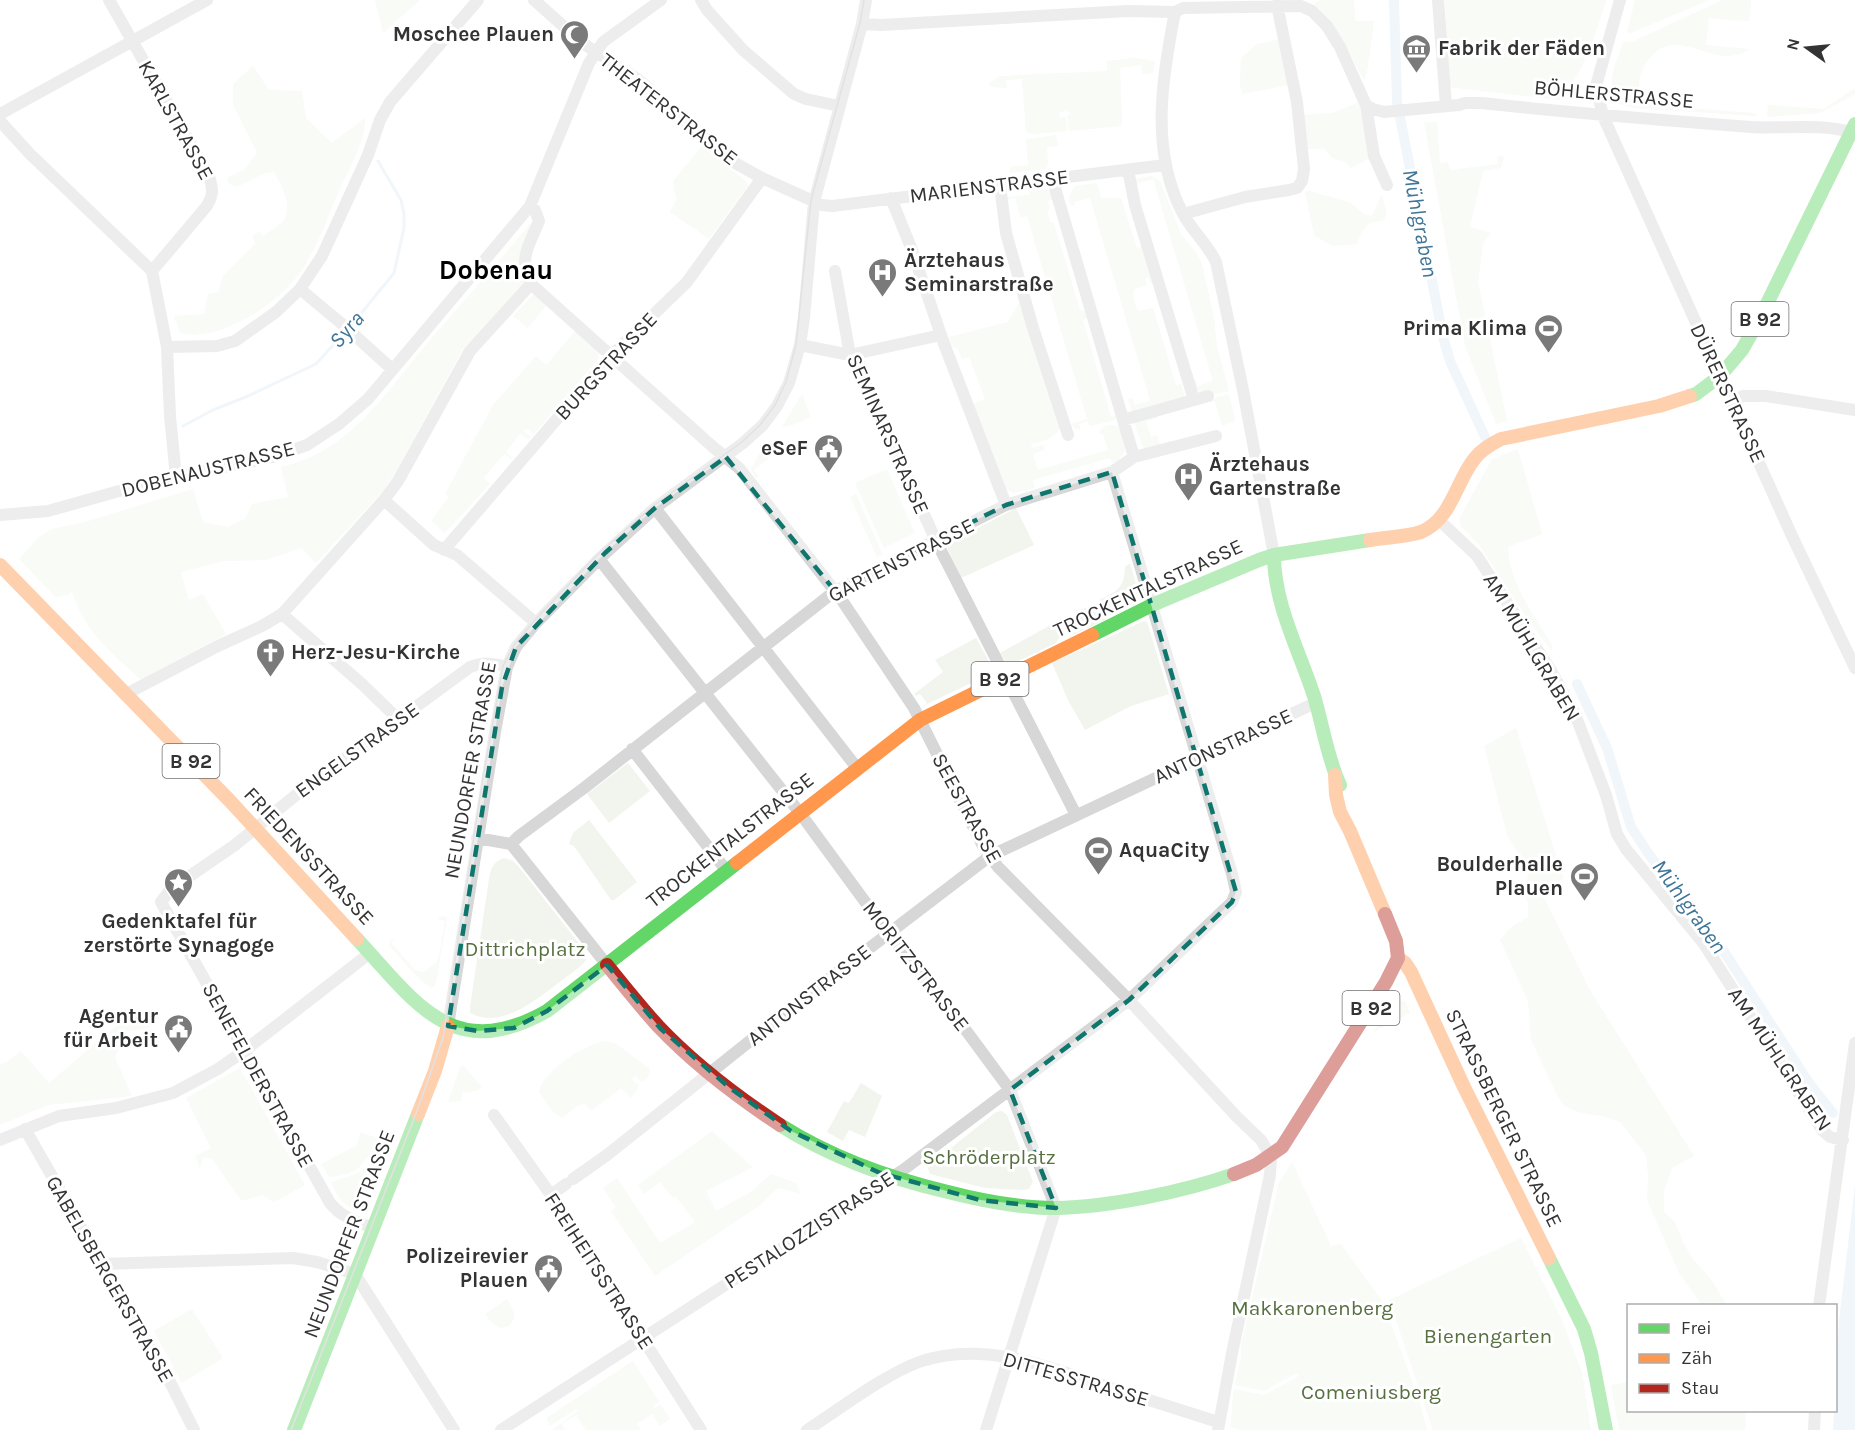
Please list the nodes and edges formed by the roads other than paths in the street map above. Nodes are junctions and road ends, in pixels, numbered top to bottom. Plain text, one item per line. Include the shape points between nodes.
1 (109, 0) edge
2 (207, 0) edge
3 (478, 0) edge
4 (534, 0) edge
5 (661, 0) edge
6 (701, 0) edge
7 (866, 0) edge
8 (1438, 0) edge
9 (1620, 0) edge
10 (1277, 5) junction
11 (1180, 6) edge
12 (861, 24) junction
13 (132, 42) junction
14 (596, 51) junction
15 (1366, 105) junction
16 (839, 106) junction
17 (1446, 106) junction
18 (0, 114) edge
19 (1603, 116) junction
20 (0, 121) edge
21 (1853, 128) edge
22 (1166, 165) junction
23 (1128, 170) junction
24 (762, 178) junction
25 (1052, 178) junction
26 (1000, 185) junction
27 (1387, 185) dead end
28 (891, 198) junction
29 (814, 202) junction
30 (530, 206) junction
31 (1183, 214) junction
32 (152, 271) junction
33 (835, 271) dead end
34 (531, 284) junction
35 (300, 289) junction
36 (941, 335) junction
37 (800, 345) junction
38 (167, 347) junction
39 (612, 355) junction
40 (850, 355) junction
41 (392, 369) junction
42 (1720, 376) junction
43 (1208, 396) dead end
44 (1194, 399) junction
45 (1732, 402) junction
46 (1855, 410) edge
47 (1123, 420) junction
48 (1068, 435) dead end
49 (1216, 436) dead end
50 (726, 457) junction
51 (1134, 457) junction
52 (1112, 472) junction
53 (176, 477) junction
54 (384, 500) junction
55 (1006, 505) junction
56 (655, 508) junction
57 (0, 515) edge
58 (1439, 520) junction
59 (936, 541) junction
60 (444, 550) junction
61 (1274, 555) junction
62 (599, 559) junction
63 (0, 565) edge
64 (835, 591) junction
65 (1152, 605) junction
66 (282, 614) junction
67 (536, 623) junction
68 (763, 646) junction
69 (507, 667) junction
70 (1855, 668) edge
71 (1005, 677) junction
72 (705, 692) junction
73 (126, 694) junction
74 (1315, 703) junction
75 (398, 719) junction
76 (920, 720) junction
77 (632, 749) junction
78 (1196, 759) junction
79 (857, 768) junction
80 (800, 813) junction
81 (1076, 815) junction
82 (256, 828) junction
83 (477, 838) junction
84 (511, 844) junction
85 (990, 856) junction
86 (726, 870) junction
87 (161, 902) joint
88 (888, 933) junction
89 (370, 953) junction
90 (1398, 958) junction
91 (606, 965) junction
92 (1129, 1000) junction
93 (448, 1026) junction
94 (1855, 1043) edge
95 (244, 1051) junction
96 (711, 1073) junction
97 (1010, 1090) junction
98 (494, 1115) dead end
99 (25, 1129) junction
100 (0, 1140) edge
101 (1843, 1140) junction
102 (1270, 1157) junction
103 (891, 1177) junction
104 (551, 1195) junction
105 (1056, 1208) junction
106 (374, 1228) junction
107 (101, 1264) junction
108 (355, 1274) junction
109 (1819, 1304) edge
110 (642, 1338) junction
111 (1010, 1357) junction
112 (1815, 1412) edge
113 (1218, 1426) edge
114 (194, 1430) edge
115 (294, 1430) edge
116 (454, 1430) edge
117 (501, 1430) edge
118 (700, 1430) edge
119 (807, 1430) edge
120 (986, 1430) edge
121 (1606, 1430) edge
122 (1814, 1430) edge

1 - 13 street, KARLSTRASSE
2 - 13 street
3 - 35 street via 390,102 322,256
4 - 14 street, THEATERSTRASSE
5 - 14 street, DOBENAUSTRASSE
6 - 16 street via 742,50 794,94
7 - 12 street, NEUNDORFER STRASSE
8 - 17 street
9 - 19 street, DÜRERSTRASSE via 1596,86
10 - 11 street
10 - 15 street via 1312,11 1327,26
10 - 31 street via 1297,102 1302,181 1297,188
11 - 12 street
11 - 22 street, STRASSBERGER STRASSE via 1162,92
12 - 16 street, NEUNDORFER STRASSE
13 - 18 street
13 - 32 street, KARLSTRASSE via 213,187 213,197 206,207
14 - 24 street, THEATERSTRASSE via 639,79 663,104 735,163
14 - 30 street, DOBENAUSTRASSE
15 - 17 street, BÖHLERSTRASSE via 1378,111
15 - 27 street via 1374,156
16 - 29 street, NEUNDORFER STRASSE
17 - 19 street, BÖHLERSTRASSE via 1482,103
19 - 21 street, BÖHLERSTRASSE via 1778,128
19 - 42 street, DÜRERSTRASSE
20 - 32 street
21 - 42 main road, B 92 via 1760,318 1742,350
22 - 23 street, MARIENSTRASSE
22 - 31 street, STRASSBERGER STRASSE
23 - 25 street, MARIENSTRASSE
23 - 44 street
24 - 29 street, THEATERSTRASSE
24 - 39 street, BURGSTRASSE via 687,282
25 - 26 street, MARIENSTRASSE
25 - 47 street
26 - 28 street, MARIENSTRASSE
26 - 48 street via 1006,233
28 - 29 street, MARIENSTRASSE via 832,206
28 - 36 street
29 - 37 street, NEUNDORFER STRASSE
30 - 34 street via 539,221 525,255 525,272
30 - 41 street, DOBENAUSTRASSE
31 - 61 street, STRASSBERGER STRASSE via 1216,262
32 - 38 street
33 - 40 street, SEMINARSTRASSE
34 - 39 street, SEESTRASSE
34 - 54 street via 470,351
35 - 38 street via 276,312 235,340 217,346
35 - 41 street
36 - 40 street
36 - 55 street
37 - 40 street
37 - 50 street, NEUNDORFER STRASSE via 789,383 777,406
38 - 53 street
39 - 50 street, SEESTRASSE
39 - 60 street, BURGSTRASSE
40 - 59 street, SEMINARSTRASSE
41 - 53 street, DOBENAUSTRASSE via 368,399 308,445 260,460
42 - 45 street, DÜRERSTRASSE
42 - 58 main road, B 92 via 1696,394 1659,406 1501,439 1486,446 1467,470
43 - 44 street
44 - 47 street
45 - 46 street via 1743,396 1766,396
45 - 70 street, DÜRERSTRASSE
47 - 51 street
49 - 51 street, GARTENSTRASSE
50 - 56 street, NEUNDORFER STRASSE
50 - 64 street, SEESTRASSE via 739,468
51 - 52 street, GARTENSTRASSE
52 - 55 street, GARTENSTRASSE
52 - 65 street
53 - 57 street, DOBENAUSTRASSE via 48,511
54 - 60 street
54 - 66 street
55 - 59 street, GARTENSTRASSE
56 - 62 street, NEUNDORFER STRASSE
56 - 68 street
58 - 61 main road, TROCKENTALSTRASSE / B 92 via 1420,532
58 - 101 street, AM MÜHLGRABEN via 1477,556 1550,669 1575,714 1617,834 1626,849 1704,944 1823,1131
59 - 64 street, GARTENSTRASSE
59 - 71 street, SEMINARSTRASSE
60 - 67 street via 457,555
61 - 65 main road, TROCKENTALSTRASSE / B 92
61 - 74 main road, STRASSBERGER STRASSE via 1286,578 1293,635
62 - 67 street, NEUNDORFER STRASSE
62 - 72 street, MORITZSTRASSE
63 - 73 main road, FRIEDENSSTRASSE / B 92
64 - 68 street, GARTENSTRASSE
64 - 76 street, SEESTRASSE
65 - 71 main road, TROCKENTALSTRASSE / B 92
65 - 78 street
66 - 73 street
66 - 75 street
67 - 69 street, NEUNDORFER STRASSE via 516,646
68 - 72 street, GARTENSTRASSE
68 - 79 street
69 - 75 street, ENGELSTRASSE via 493,663 470,667
69 - 83 street, NEUNDORFER STRASSE
71 - 76 main road, TROCKENTALSTRASSE / B 92
71 - 81 street, SEMINARSTRASSE
72 - 77 street, GARTENSTRASSE
72 - 80 street, MORITZSTRASSE
73 - 82 main road, FRIEDENSSTRASSE / B 92
74 - 78 street, ANTONSTRASSE
74 - 90 main road, STRASSBERGER STRASSE via 1335,775 1337,803 1396,941
75 - 82 street, ENGELSTRASSE
76 - 79 main road, TROCKENTALSTRASSE / B 92
76 - 85 street, SEESTRASSE
77 - 84 street, GARTENSTRASSE
77 - 86 street
78 - 81 street, ANTONSTRASSE
78 - 92 street, PESTALOZZISTRASSE via 1236,892 1232,902
79 - 80 main road, TROCKENTALSTRASSE / B 92
80 - 86 main road, TROCKENTALSTRASSE / B 92
80 - 88 street, MORITZSTRASSE
81 - 85 street, ANTONSTRASSE
82 - 87 street, ENGELSTRASSE via 171,890
82 - 89 main road, FRIEDENSSTRASSE / B 92
83 - 84 street
83 - 93 street, NEUNDORFER STRASSE
84 - 91 street
85 - 88 street, ANTONSTRASSE
85 - 92 street, SEESTRASSE
86 - 91 main road, TROCKENTALSTRASSE / B 92
87 - 95 street, SENEFELDERSTRASSE
88 - 96 street, ANTONSTRASSE
88 - 97 street, MORITZSTRASSE
89 - 93 main road, FRIEDENSSTRASSE / B 92 via 419,1006
89 - 95 street
90 - 102 main road, B 92 via 1382,991 1300,1120 1282,1147
90 - 121 main road, STRASSBERGER STRASSE via 1411,972 1584,1329
91 - 93 main road, B 92 via 547,1011 514,1028 478,1031
91 - 96 main road, B 92 via 661,1029
92 - 97 street, PESTALOZZISTRASSE
92 - 102 street, SEESTRASSE via 1261,1140
93 - 106 main road, NEUNDORFER STRASSE via 435,1071
94 - 101 street
95 - 99 street via 173,1093 124,1106 59,1116
95 - 106 street, SENEFELDERSTRASSE via 330,1203 347,1218
96 - 103 main road, B 92 via 791,1131 834,1155
96 - 104 street, ANTONSTRASSE
97 - 103 street, PESTALOZZISTRASSE
97 - 105 street, MORITZSTRASSE
98 - 104 street, FREIHEITSSTRASSE
99 - 100 street
99 - 107 street, GABELSBERGERSTRASSE
101 - 109 street
102 - 105 main road, B 92 via 1220,1178 1174,1191
102 - 113 street via 1270,1175
103 - 105 main road, B 92 via 980,1200
103 - 110 street, PESTALOZZISTRASSE
104 - 110 street, FREIHEITSSTRASSE
105 - 111 street
106 - 108 main road, NEUNDORFER STRASSE
107 - 108 street via 293,1258
107 - 114 street, GABELSBERGERSTRASSE
108 - 115 main road, NEUNDORFER STRASSE
108 - 116 street
110 - 117 street, PESTALOZZISTRASSE
110 - 118 street, FREIHEITSSTRASSE
111 - 113 street, DITTESSTRASSE via 1048,1366
111 - 119 street, DITTESSTRASSE via 963,1355 920,1362 899,1371
111 - 120 street
112 - 122 street

